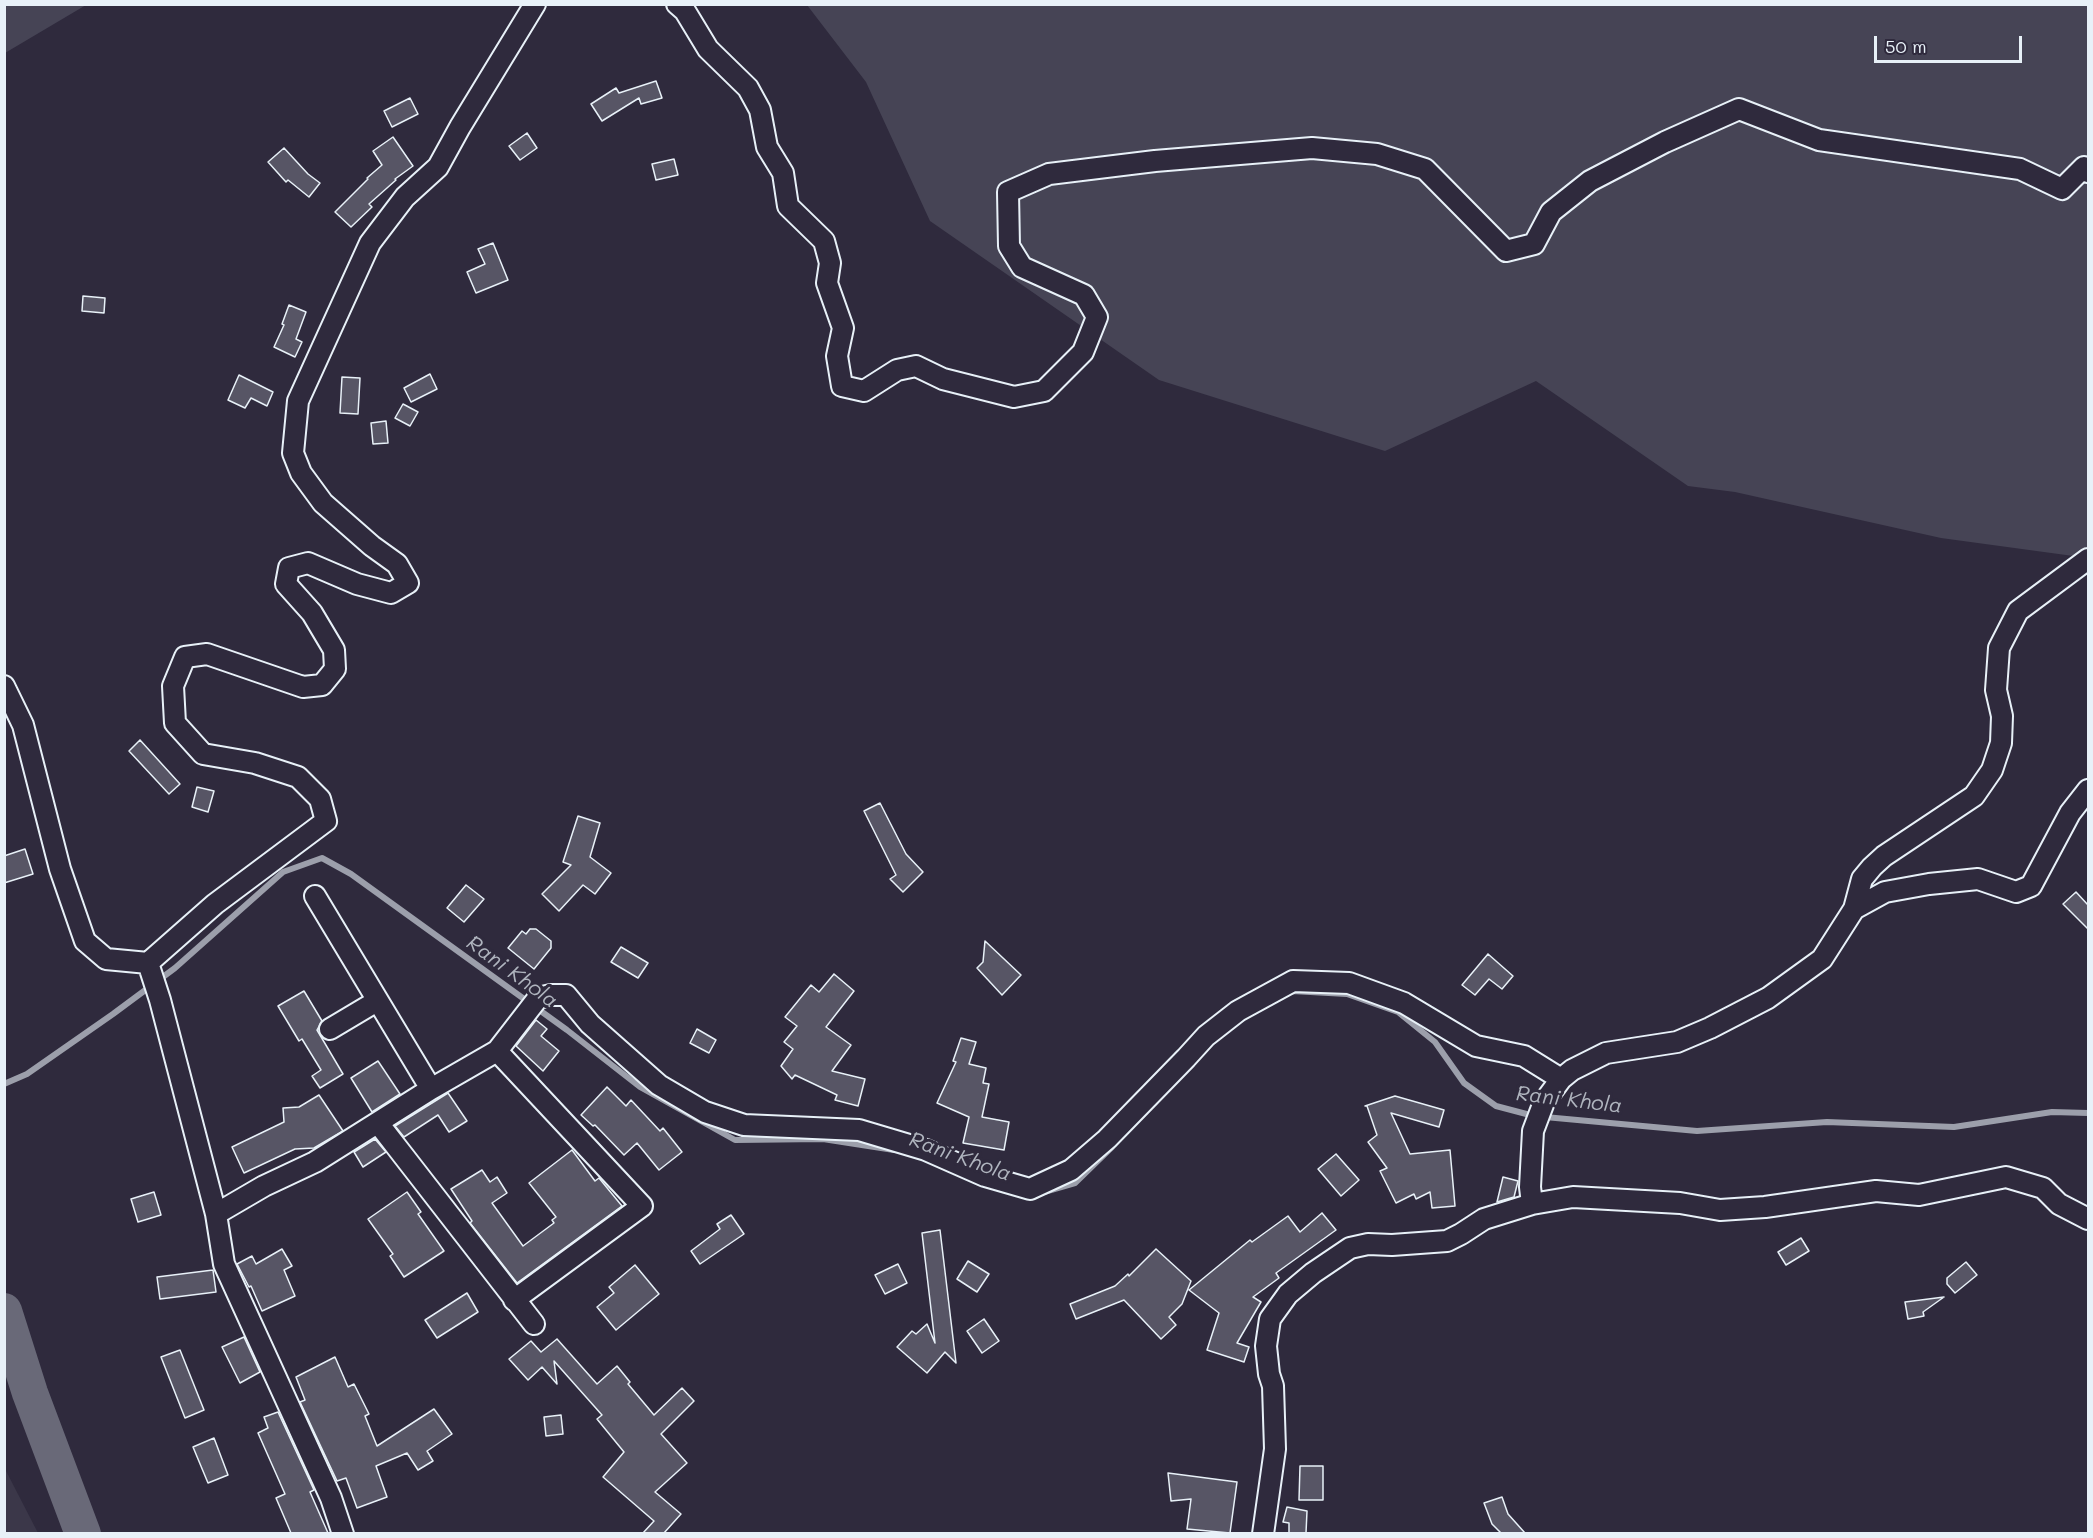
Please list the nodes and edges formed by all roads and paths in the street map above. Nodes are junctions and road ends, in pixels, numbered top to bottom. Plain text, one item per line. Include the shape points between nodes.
1 (535, 4) edge
2 (677, 4) edge
3 (2088, 172) edge
4 (2088, 559) edge
5 (4, 686) edge
6 (2088, 790) edge
7 (315, 896) dead end
8 (1854, 909) junction
9 (149, 970) junction
10 (377, 1001) junction
11 (330, 1029) dead end
12 (497, 1051) junction
13 (1562, 1079) junction
14 (431, 1089) junction
15 (378, 1123) junction
16 (1532, 1204) junction
17 (216, 1214) junction
18 (2088, 1219) edge
19 (514, 1300) junction
20 (534, 1324) dead end
21 (342, 1533) edge
22 (1263, 1533) edge

1 - 9 street via 438,167 405,197 370,243 298,401 293,453 301,473 323,503 397,564 408,583 391,594 308,564 289,568 286,584 312,613 334,650 335,669 322,685 303,687 207,654 185,657 173,686 175,723 203,754 255,763 298,777 320,799 326,821 215,904
2 - 3 street via 708,49 748,88 759,110 767,147 783,173 788,206 824,241 831,263 827,283 843,328 837,356 842,386 864,391 897,370 916,366 943,379 1014,398 1044,391 1083,352 1097,317 1084,295 1022,267 1009,246 1008,192 1049,174 1312,148 1377,154 1425,169 1506,250 1534,244 1551,212 1590,181 1739,109 1819,140 2020,169 2062,189 2084,167
4 - 8 street via 2018,611 1999,648 1996,690 2002,716 2001,743 1992,770 1974,796 1872,867 1862,879
5 - 9 street via 23,725 60,869 85,941 106,959
6 - 8 street via 2070,813 2031,886 2016,892 1978,879 1929,884 1885,892
7 - 10 street
8 - 13 street via 1822,959 1768,998 1677,1042 1606,1053
9 - 17 street
10 - 11 street
10 - 14 street
12 - 13 street via 538,998 566,995 590,1024 659,1085 705,1112 744,1125 859,1130 1030,1189 1071,1170 1107,1139 1206,1036 1238,1011 1293,981 1349,983 1404,1003 1476,1047 1524,1056
12 - 14 street
12 - 19 street via 642,1206
13 - 16 street via 1544,1102 1533,1131
14 - 15 street
15 - 17 street via 315,1162
15 - 19 street
16 - 18 street via 1573,1197 1680,1203 1720,1210 1876,1191 1919,1195 2006,1177 2043,1188 2059,1204
16 - 22 street via 1484,1219 1447,1241 1350,1248 1288,1294 1270,1319 1266,1346 1273,1386 1275,1449
17 - 21 street via 224,1264 331,1498
19 - 20 street

